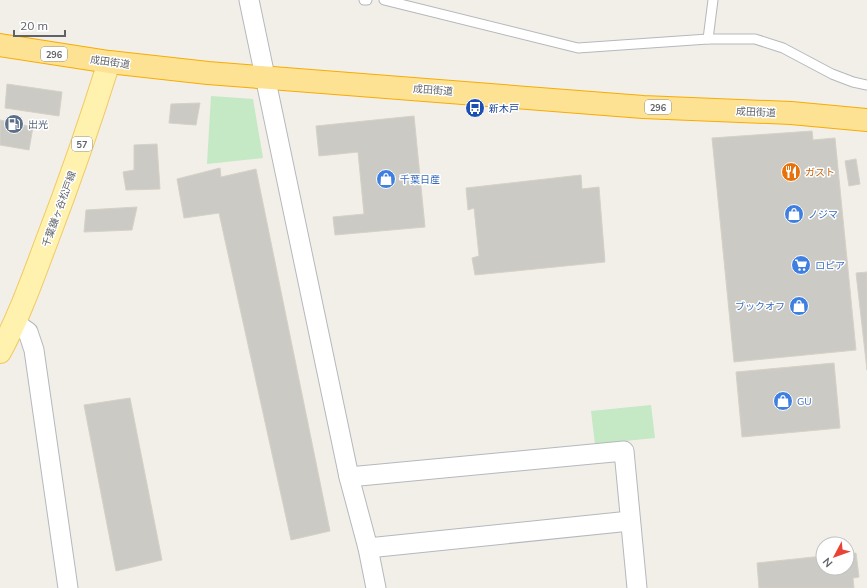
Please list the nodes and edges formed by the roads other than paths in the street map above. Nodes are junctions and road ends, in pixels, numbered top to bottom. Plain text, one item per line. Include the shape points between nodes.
1 (249, 0) edge
2 (364, 0) edge
3 (367, 0) edge
4 (384, 0) edge
5 (713, 0) edge
6 (708, 39) junction
7 (0, 45) edge
8 (109, 62) junction
9 (266, 77) junction
10 (867, 85) edge
11 (867, 120) edge
12 (15, 323) junction
13 (0, 352) edge
14 (349, 477) junction
15 (630, 521) junction
16 (368, 548) junction
17 (68, 588) edge
18 (376, 588) edge
19 (637, 588) edge

1 - 9 street
2 - 3 lane
4 - 6 lane via 578,48
5 - 6 lane
6 - 10 lane via 755,39 783,48 832,74
7 - 8 highway, 成田街道 / 296
8 - 9 highway, 成田街道 / 296
8 - 12 main road, 千葉鎌ヶ谷松戸線 / 57 via 83,142
9 - 11 highway, 成田街道 / 296 via 643,107
9 - 14 street
12 - 13 main road, 千葉鎌ヶ谷松戸線 / 57
12 - 17 street via 28,332 34,350
14 - 15 street via 624,451
14 - 16 street
15 - 16 street
15 - 19 street
16 - 18 street

